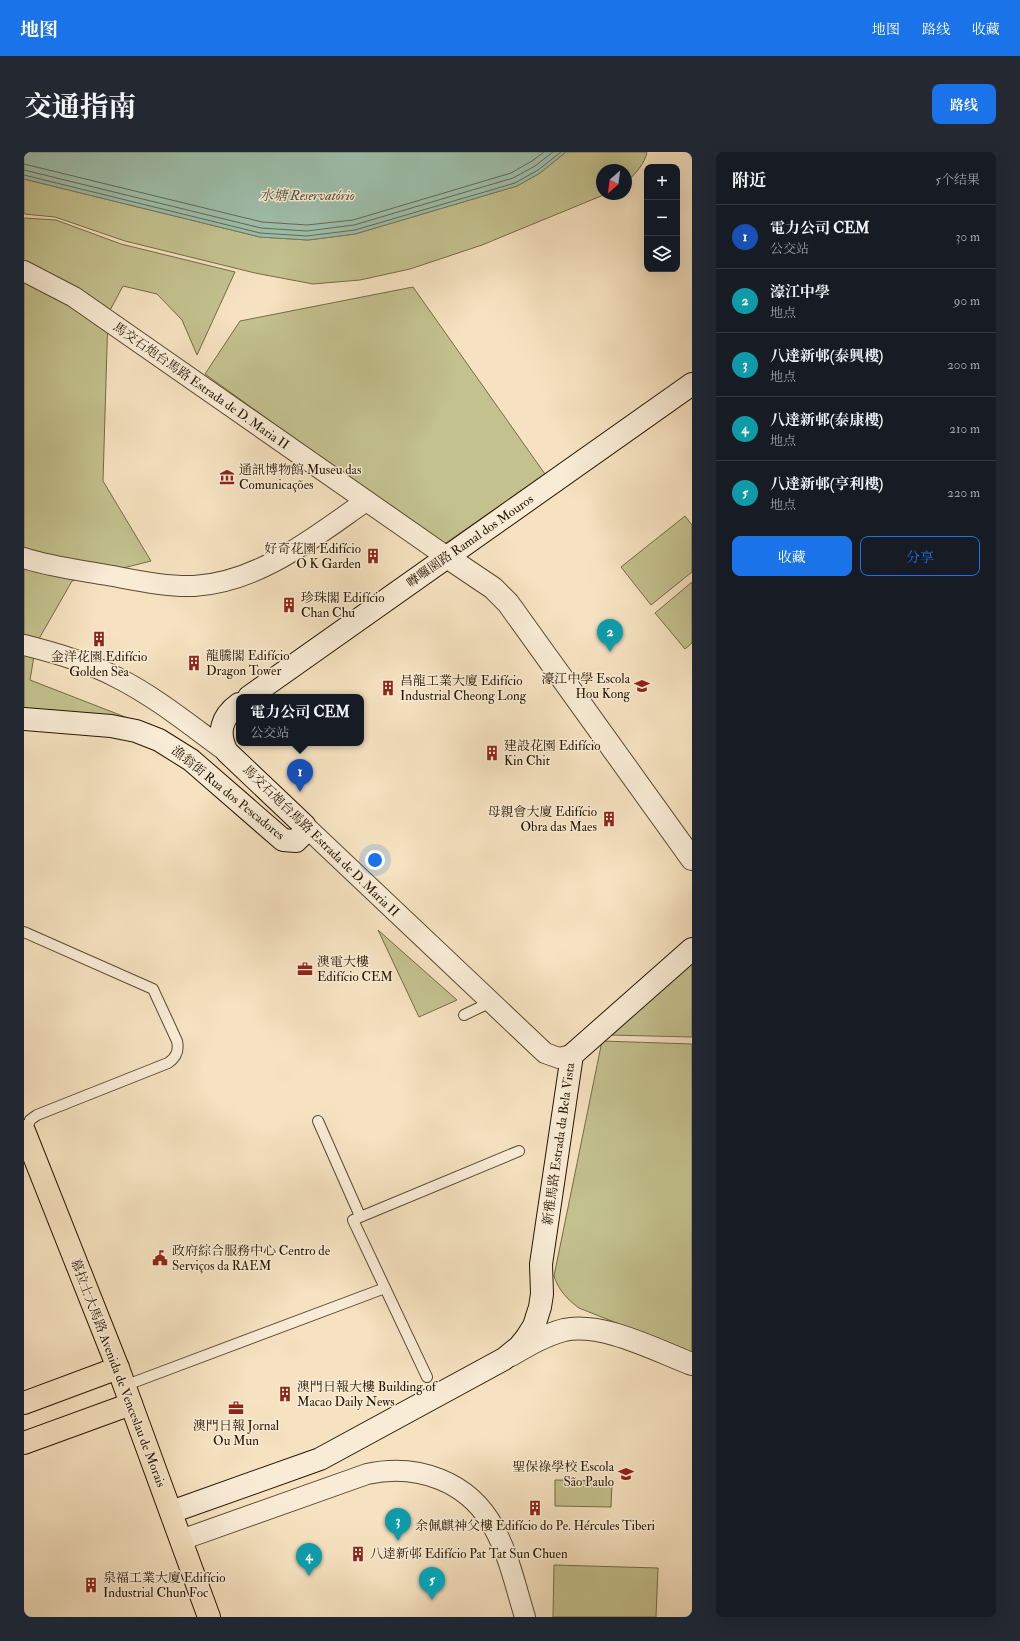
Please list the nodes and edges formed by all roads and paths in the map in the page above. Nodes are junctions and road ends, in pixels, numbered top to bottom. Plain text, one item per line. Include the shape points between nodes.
1 (24, 271) edge
2 (692, 384) edge
3 (366, 501) junction
4 (447, 557) junction
5 (24, 558) edge
6 (24, 645) edge
7 (253, 694) edge
8 (236, 706) edge
9 (24, 719) edge
10 (228, 752) junction
11 (304, 825) junction
12 (692, 859) edge
13 (24, 932) edge
14 (692, 949) edge
15 (491, 1002) junction
16 (464, 1015) dead end
17 (572, 1055) junction
18 (318, 1120) dead end
19 (25, 1133) edge
20 (519, 1151) dead end
21 (360, 1216) junction
22 (385, 1288) junction
23 (504, 1359) junction
24 (692, 1364) edge
25 (427, 1378) dead end
26 (124, 1386) junction
27 (24, 1403) edge
28 (24, 1443) edge
29 (171, 1512) junction
30 (181, 1540) junction
31 (209, 1617) edge
32 (525, 1617) edge

1 - 3 street, 馬交石炮台馬路 Estrada de D. Maria II via 74,297
2 - 4 main road, 嚤囉園路 Ramal dos Mouros
3 - 4 street, 馬交石炮台馬路 Estrada de D. Maria II
3 - 5 street via 294,551 243,575 194,586 147,582 48,565
4 - 7 main road, 嚤囉園路 Ramal dos Mouros
4 - 12 main road, 馬交石炮台馬路 Estrada de D. Maria II via 493,588 508,603
6 - 10 street, 馬交石炮台馬路 Estrada de D. Maria II via 61,655 116,677 142,691
8 - 10 main road via 227,714 222,723 223,743
9 - 11 main road, 漁翁街 Rua dos Pescadores via 111,726 148,735 192,760 283,840 291,842 299,838
10 - 11 main road, 馬交石炮台馬路 Estrada de D. Maria II
11 - 15 street, 馬交石炮台馬路 Estrada de D. Maria II
13 - 19 lane via 153,989 178,1048 176,1055 168,1063 37,1115 30,1120
14 - 17 main road, 新雅馬路 Estrada da Bela Vista
15 - 16 lane
15 - 17 street, 馬交石炮台馬路 Estrada de D. Maria II via 548,1056 562,1058
17 - 23 main road, 新雅馬路 Estrada da Bela Vista via 541,1264 542,1294 536,1319 523,1342
18 - 21 lane
19 - 26 main road, 慕拉士大馬路 Avenida de Venceslau de Morais
20 - 21 lane
21 - 22 lane via 353,1220
22 - 25 lane
22 - 26 lane
23 - 24 main road via 557,1332 579,1328 602,1330
23 - 29 main road via 320,1459
26 - 27 main road
26 - 28 main road
26 - 29 main road, 慕拉士大馬路 Avenida de Venceslau de Morais
29 - 30 main road, 慕拉士大馬路 Avenida de Venceslau de Morais
30 - 31 main road, 慕拉士大馬路 Avenida de Venceslau de Morais
30 - 32 street via 367,1474 393,1470 419,1472 436,1477 459,1489 485,1513 502,1545

